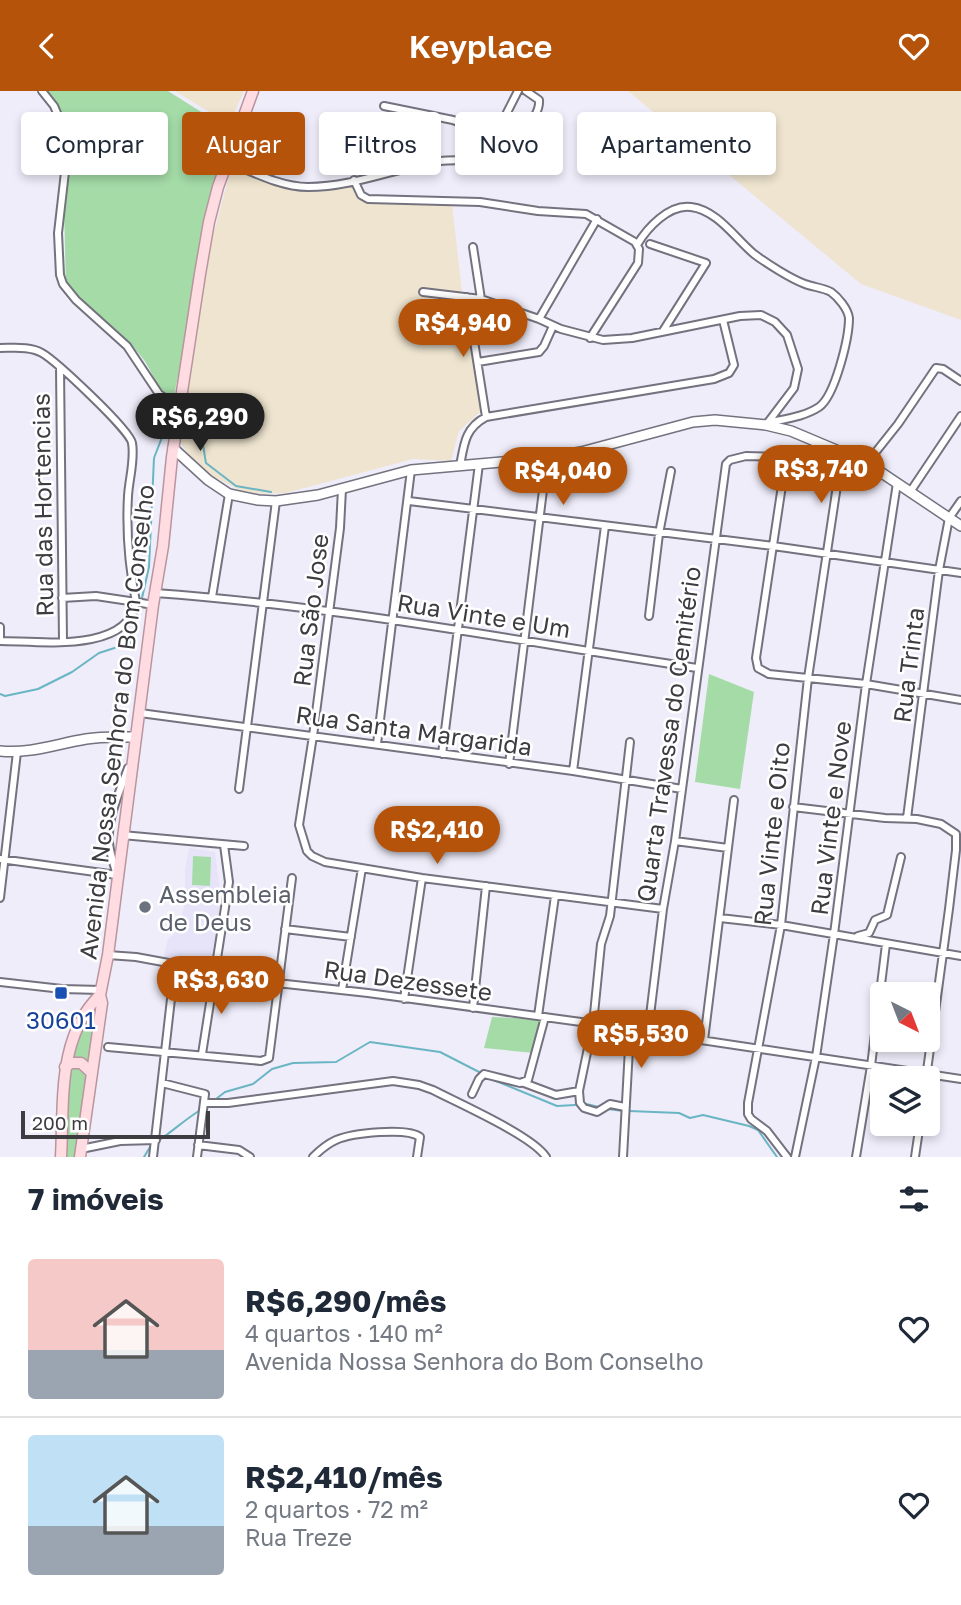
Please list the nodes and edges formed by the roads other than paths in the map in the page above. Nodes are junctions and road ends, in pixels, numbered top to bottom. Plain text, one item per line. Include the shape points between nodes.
1 (42, 91) edge
2 (253, 91) edge
3 (518, 91) edge
4 (526, 91) edge
5 (384, 106) dead end
6 (245, 112) edge
7 (222, 175) edge
8 (260, 175) edge
9 (354, 180) junction
10 (597, 219) junction
11 (650, 244) dead end
12 (637, 245) junction
13 (473, 247) dead end
14 (423, 292) dead end
15 (467, 297) junction
16 (481, 299) junction
17 (539, 319) junction
18 (723, 320) junction
19 (553, 326) junction
20 (663, 331) junction
21 (590, 338) junction
22 (0, 348) edge
23 (478, 362) junction
24 (60, 368) junction
25 (958, 379) edge
26 (180, 409) junction
27 (961, 416) edge
28 (486, 417) junction
29 (767, 424) junction
30 (173, 448) junction
31 (835, 449) junction
32 (547, 458) junction
33 (786, 459) junction
34 (841, 459) junction
35 (867, 463) junction
36 (479, 464) junction
37 (460, 466) junction
38 (411, 470) junction
39 (671, 471) dead end
40 (897, 483) junction
41 (342, 489) junction
42 (911, 492) junction
43 (229, 494) junction
44 (276, 501) junction
45 (408, 501) junction
46 (961, 501) edge
47 (474, 509) junction
48 (540, 517) junction
49 (949, 518) junction
50 (605, 526) junction
51 (961, 526) edge
52 (659, 534) junction
53 (715, 539) junction
54 (773, 547) junction
55 (827, 555) junction
56 (884, 563) junction
57 (939, 570) junction
58 (961, 573) edge
59 (155, 593) junction
60 (212, 597) junction
61 (62, 598) junction
62 (136, 602) junction
63 (263, 604) junction
64 (153, 605) junction
65 (328, 611) junction
66 (649, 617) dead end
67 (394, 620) junction
68 (0, 627) edge
69 (458, 629) junction
70 (524, 639) junction
71 (0, 641) edge
72 (63, 641) junction
73 (589, 652) junction
74 (698, 668) junction
75 (808, 678) junction
76 (866, 684) junction
77 (924, 694) junction
78 (961, 700) edge
79 (140, 713) junction
80 (247, 727) junction
81 (313, 736) junction
82 (136, 737) junction
83 (630, 742) dead end
84 (377, 744) junction
85 (0, 751) edge
86 (17, 753) junction
87 (442, 754) junction
88 (133, 756) junction
89 (509, 764) junction
90 (573, 771) junction
91 (625, 779) junction
92 (239, 789) dead end
93 (682, 789) junction
94 (734, 800) dead end
95 (793, 807) junction
96 (850, 813) junction
97 (906, 818) junction
98 (122, 835) junction
99 (675, 841) junction
100 (223, 845) junction
101 (244, 846) dead end
102 (728, 848) junction
103 (901, 857) dead end
104 (2, 859) edge
105 (362, 868) junction
106 (117, 875) junction
107 (292, 878) dead end
108 (422, 878) junction
109 (486, 886) junction
110 (555, 896) junction
111 (0, 898) edge
112 (612, 902) junction
113 (663, 909) junction
114 (720, 918) junction
115 (780, 925) junction
116 (285, 929) junction
117 (834, 934) junction
118 (351, 937) junction
119 (849, 937) junction
120 (886, 944) junction
121 (943, 953) junction
122 (108, 955) junction
123 (961, 956) edge
124 (175, 964) junction
125 (214, 973) junction
126 (0, 982) edge
127 (277, 983) junction
128 (342, 990) junction
129 (101, 993) junction
130 (404, 999) junction
131 (473, 1008) junction
132 (542, 1017) junction
133 (593, 1024) junction
134 (630, 1030) junction
135 (648, 1032) junction
136 (704, 1040) junction
137 (107, 1047) dead end
138 (760, 1049) junction
139 (164, 1050) junction
140 (202, 1055) junction
141 (816, 1057) junction
142 (871, 1066) joint
143 (927, 1066) edge
144 (65, 1067) junction
145 (870, 1072) edge
146 (92, 1073) junction
147 (940, 1077) edge
148 (961, 1079) edge
149 (162, 1083) junction
150 (524, 1083) junction
151 (579, 1091) junction
152 (472, 1094) dead end
153 (204, 1103) junction
154 (625, 1110) junction
155 (918, 1136) edge
156 (156, 1140) junction
157 (198, 1145) junction
158 (81, 1153) edge
159 (61, 1157) edge
160 (153, 1157) edge
161 (197, 1157) edge
162 (250, 1157) edge
163 (313, 1157) edge
164 (417, 1157) edge
165 (546, 1157) edge
166 (623, 1157) edge
167 (787, 1157) edge
168 (795, 1157) edge
169 (856, 1157) edge
170 (915, 1157) edge

1 - 26 street via 66,134 58,233 63,284 127,345 159,394
2 - 6 main road, Avenida Nossa Senhora do Bom Conselho
3 - 5 street via 495,134
4 - 9 street via 539,100 539,108 520,136 498,153
7 - 26 main road, Avenida Nossa Senhora do Bom Conselho via 209,222
8 - 9 street via 306,187
9 - 10 street via 361,195 372,200 480,202
10 - 12 street
10 - 17 street
11 - 20 street via 706,263
12 - 21 street via 638,263
12 - 29 street via 663,216 674,208 690,206 710,213 756,256 802,283 831,292 844,306 849,316 831,392 819,407
13 - 16 street
14 - 15 street
15 - 16 street
15 - 23 street
16 - 17 street
17 - 19 street
18 - 20 street
18 - 28 street via 733,362 729,373
18 - 29 street via 761,315 787,335 797,381
19 - 21 street
19 - 23 street via 538,352
20 - 21 street via 619,340
22 - 24 street via 40,352
23 - 28 street
24 - 61 street, Rua das Hortencias
24 - 62 street via 132,442 129,564
25 - 35 street via 936,368
26 - 30 main road, Avenida Nossa Senhora do Bom Conselho
27 - 42 street
28 - 37 street via 468,431
29 - 31 main road
29 - 32 main road via 693,422
30 - 43 main road
30 - 59 main road, Avenida Nossa Senhora do Bom Conselho
31 - 34 street
31 - 35 main road
32 - 36 main road
32 - 48 street
33 - 34 street
33 - 53 street, Quarta Travessa do Cemitério via 746,456 726,464
33 - 54 street
34 - 55 street, Rua Vinte e Oito
35 - 40 main road
36 - 37 main road
36 - 47 street
37 - 38 main road
38 - 41 main road
38 - 45 street
39 - 52 street
40 - 42 main road
40 - 56 street, Rua Vinte e Nove
41 - 44 main road
41 - 65 street, Rua São Jose
42 - 49 main road
43 - 44 main road
43 - 60 street
44 - 63 street
45 - 47 street
45 - 67 street
46 - 49 street
47 - 48 street
47 - 69 street
48 - 50 street
48 - 70 street
49 - 51 main road
49 - 57 street, Rua Trinta
50 - 52 street
50 - 73 street
52 - 53 street
52 - 66 street
53 - 54 street
53 - 74 street, Quarta Travessa do Cemitério
54 - 55 street
54 - 75 street via 756,664 769,674
55 - 56 street
55 - 75 street, Rua Vinte e Oito
56 - 57 street
56 - 76 street, Rua Vinte e Nove
57 - 58 street
57 - 77 street, Rua Trinta
59 - 60 street, Rua Vinte e Um
59 - 64 main road, Avenida Nossa Senhora do Bom Conselho
60 - 63 street, Rua Vinte e Um
61 - 62 street
61 - 72 street, Rua das Hortencias
62 - 64 street
62 - 72 street via 131,615 105,636 86,642
63 - 65 street, Rua Vinte e Um
63 - 80 street
64 - 79 main road, Avenida Nossa Senhora do Bom Conselho
65 - 67 street, Rua Vinte e Um
65 - 81 street, Rua São Jose
67 - 69 street, Rua Vinte e Um
67 - 84 street
68 - 71 street
69 - 70 street, Rua Vinte e Um
69 - 87 street
70 - 73 street, Rua Vinte e Um
70 - 89 street
71 - 72 street
73 - 74 street, Rua Vinte e Um
73 - 90 street
74 - 93 street, Quarta Travessa do Cemitério
75 - 76 street
75 - 95 street, Rua Vinte e Oito
76 - 77 street
76 - 96 street, Rua Vinte e Nove
77 - 78 street
77 - 97 street, Rua Trinta
79 - 80 street, Rua Santa Margarida
79 - 82 main road, Avenida Nossa Senhora do Bom Conselho
80 - 81 street, Rua Santa Margarida
80 - 92 street
81 - 84 street, Rua Santa Margarida
81 - 105 street, Rua São Jose via 299,815 303,842 317,860
82 - 86 main road via 108,736
82 - 88 main road, Avenida Nossa Senhora do Bom Conselho
83 - 91 street
84 - 87 street, Rua Santa Margarida
85 - 86 main road
86 - 104 street
87 - 89 street, Rua Santa Margarida
88 - 98 main road, Avenida Nossa Senhora do Bom Conselho
88 - 106 street via 111,826 109,842
89 - 90 street, Rua Santa Margarida
90 - 91 street, Rua Santa Margarida
91 - 93 street, Rua Santa Margarida
91 - 112 street
93 - 99 street, Quarta Travessa do Cemitério
94 - 102 street
95 - 96 street
95 - 115 street, Rua Vinte e Oito
96 - 97 street
96 - 117 street, Rua Vinte e Nove
97 - 121 street via 941,824 956,834
98 - 100 street
98 - 106 main road, Avenida Nossa Senhora do Bom Conselho
99 - 102 street
99 - 113 street, Quarta Travessa do Cemitério
100 - 101 street
100 - 125 street via 229,882
102 - 114 street
103 - 119 street via 887,915 875,920 867,935
104 - 106 street
104 - 111 street
105 - 108 street, Rua São Jose
105 - 118 street
106 - 122 main road, Avenida Nossa Senhora do Bom Conselho
107 - 116 street
108 - 109 street, Rua São Jose
108 - 130 street
109 - 110 street, Rua São Jose
109 - 131 street
110 - 112 street, Rua São Jose
110 - 132 street
112 - 113 street, Rua São Jose
112 - 133 street via 601,944
113 - 135 street, Quarta Travessa do Cemitério
114 - 115 street
114 - 136 street
115 - 117 street
115 - 138 street, Rua Vinte e Oito
116 - 118 street
116 - 127 street
117 - 119 street
117 - 141 street, Rua Vinte e Nove
118 - 128 street
119 - 120 street
120 - 121 street
120 - 142 street
121 - 123 street
121 - 143 street
122 - 124 street, Rua Dezessete
122 - 129 main road, Avenida Nossa Senhora do Bom Conselho
124 - 125 street, Rua Dezessete
124 - 139 street
125 - 127 street, Rua Dezessete
125 - 140 street
126 - 129 street
127 - 128 street, Rua Dezessete
127 - 140 street via 271,1054 265,1060
128 - 130 street, Rua Dezessete
129 - 144 main road via 76,1033
129 - 146 main road, Avenida Nossa Senhora do Bom Conselho
130 - 131 street, Rua Dezessete
131 - 132 street, Rua Dezessete
132 - 133 street, Rua Dezessete
132 - 150 street via 531,1075
133 - 134 street, Rua Dezessete
133 - 151 street
134 - 135 street, Rua Dezessete
134 - 154 street
135 - 136 street, Rua Dezessete
136 - 138 street, Rua Dezessete
137 - 139 street
138 - 141 street, Rua Dezessete
138 - 167 street, Rua Vinte e Oito via 748,1103 750,1116
139 - 140 street
139 - 149 street
141 - 142 street, Rua Dezessete
141 - 168 street, Rua Vinte e Nove
144 - 146 main road via 81,1063
144 - 159 main road
145 - 169 street
146 - 158 main road, Avenida Nossa Senhora do Bom Conselho
147 - 148 street, Rua Dezessete
149 - 153 street via 201,1092
149 - 156 street
150 - 151 street via 556,1095
150 - 152 street via 482,1075
151 - 154 street via 584,1108 597,1112 610,1104
153 - 157 street
153 - 165 street via 393,1081 419,1085 526,1139
154 - 166 street
155 - 170 street
156 - 158 street via 120,1141
156 - 160 street
157 - 161 street
157 - 162 street via 239,1150
163 - 164 street via 346,1136 372,1132 420,1136

